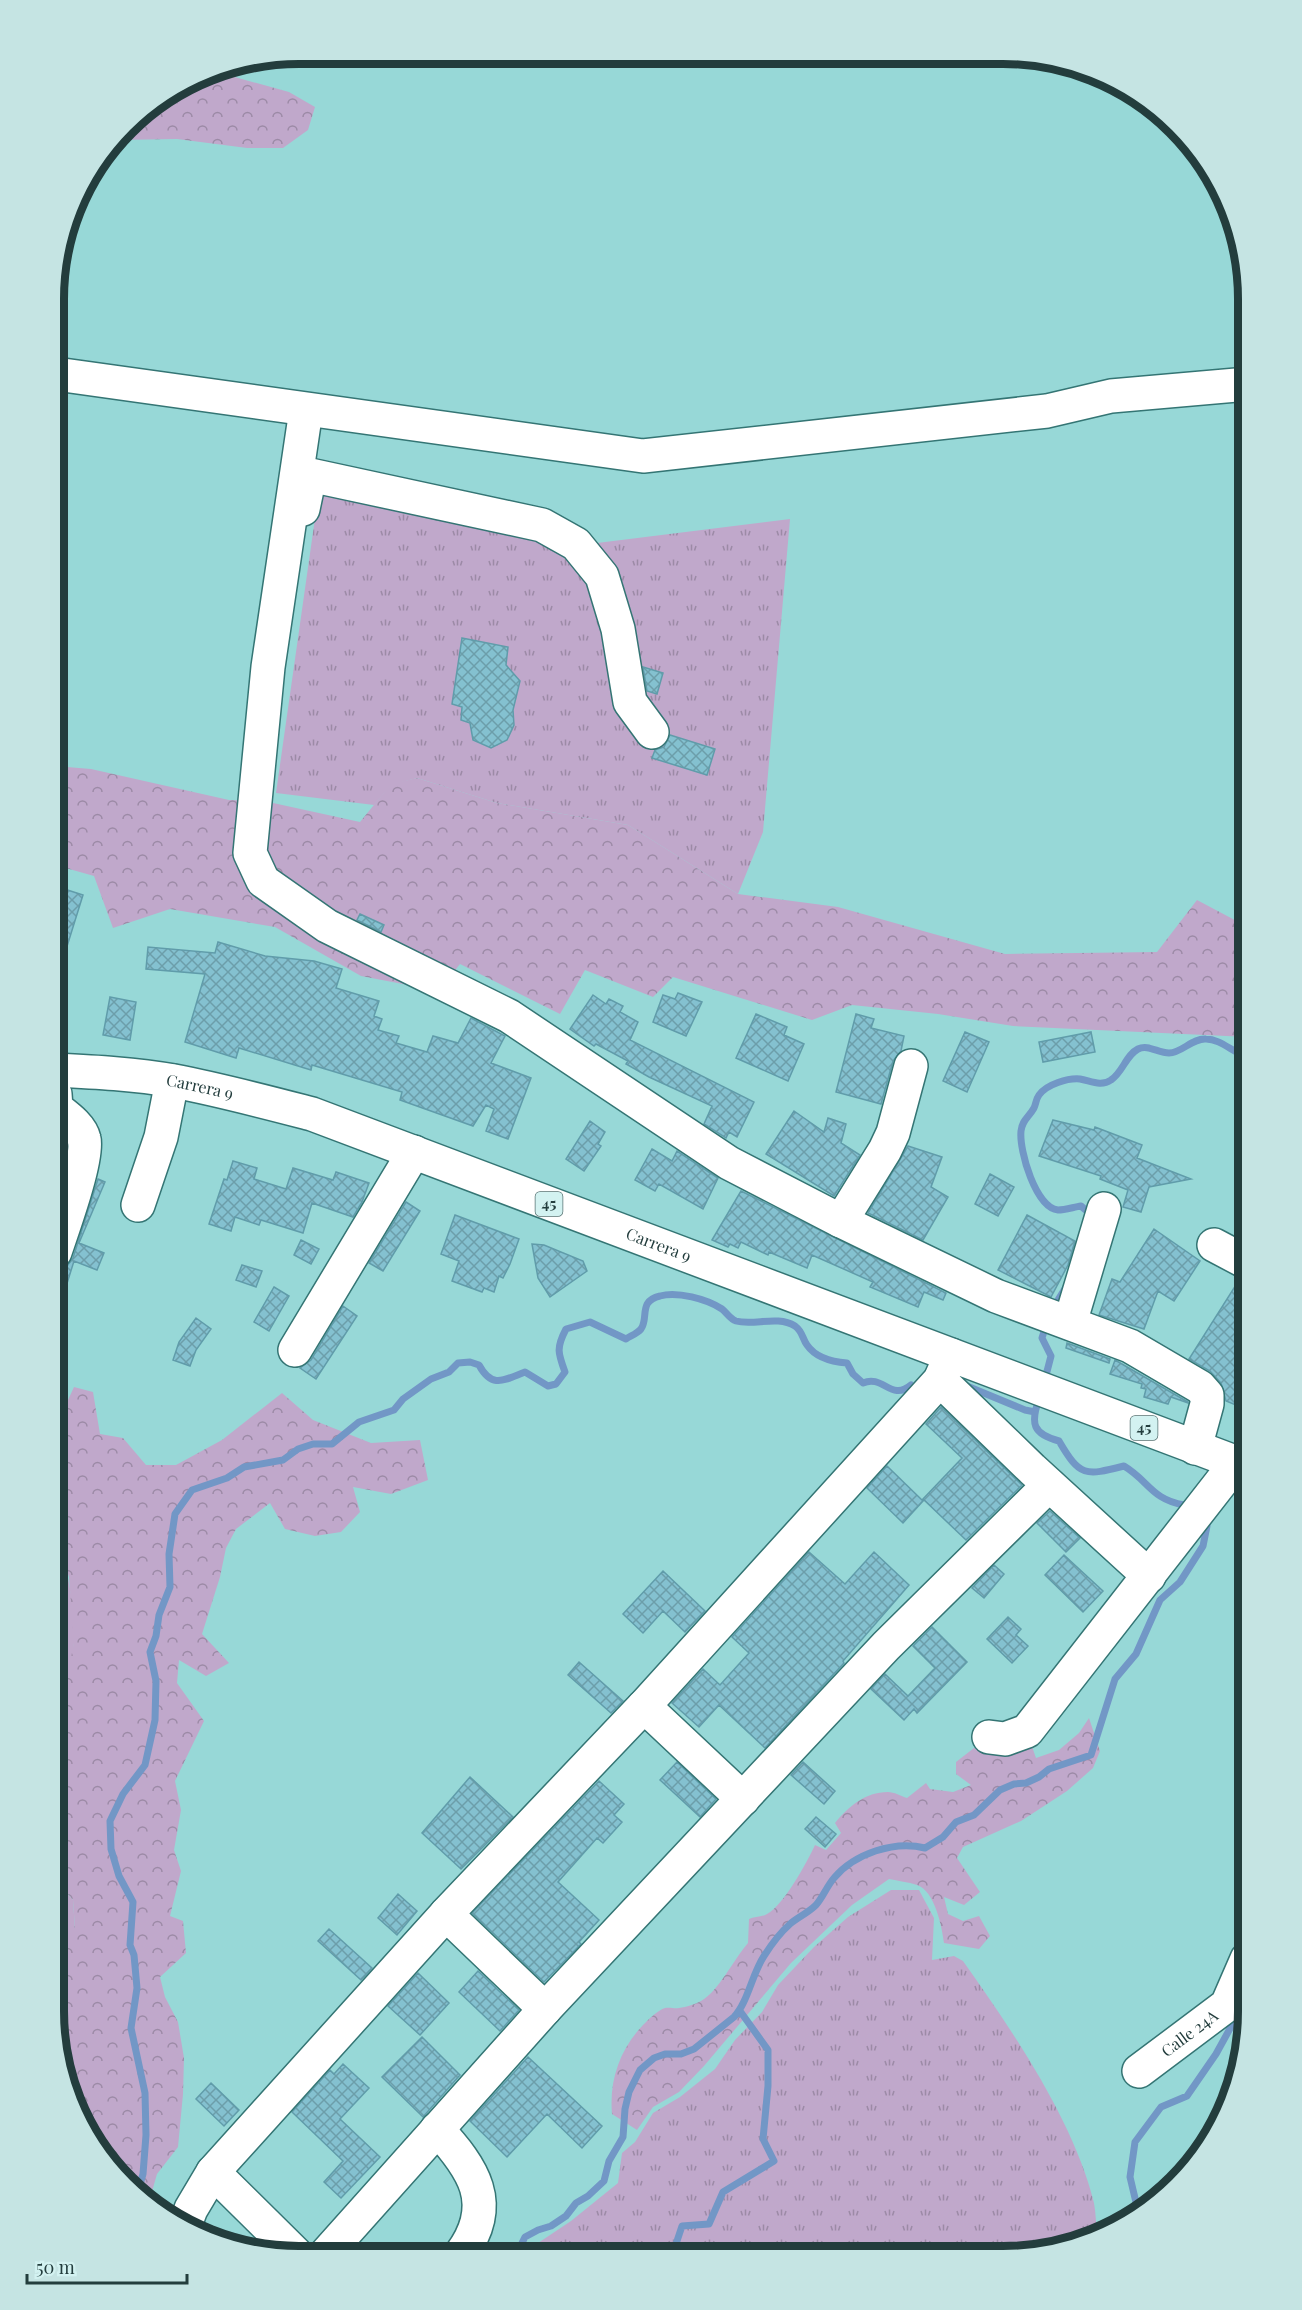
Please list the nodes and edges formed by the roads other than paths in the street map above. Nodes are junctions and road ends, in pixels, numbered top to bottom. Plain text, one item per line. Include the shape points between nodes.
1 (64, 375) edge
2 (1238, 385) edge
3 (306, 410) junction
4 (268, 667) junction
5 (652, 732) dead end
6 (911, 1066) dead end
7 (64, 1070) edge
8 (172, 1081) junction
9 (64, 1114) edge
10 (414, 1152) junction
11 (138, 1205) dead end
12 (1104, 1209) dead end
13 (841, 1221) junction
14 (64, 1224) edge
15 (1214, 1245) dead end
16 (1238, 1258) edge
17 (1070, 1323) junction
18 (296, 1350) dead end
19 (946, 1368) junction
20 (1195, 1448) junction
21 (1238, 1464) edge
22 (1238, 1470) edge
23 (1049, 1485) junction
24 (1149, 1576) junction
25 (644, 1706) junction
26 (989, 1737) dead end
27 (743, 1799) junction
28 (446, 1914) junction
29 (1238, 1980) edge
30 (545, 2009) junction
31 (1139, 2071) dead end
32 (437, 2129) junction
33 (213, 2172) junction
34 (188, 2217) edge
35 (287, 2245) edge
36 (333, 2246) edge
37 (465, 2246) edge

1 - 3 main road
2 - 3 main road via 1111,396 1047,411 643,456
3 - 4 main road
4 - 5 main road via 310,475 543,525 576,544 602,576 618,629 630,702
4 - 13 main road via 250,853 263,881 327,926 509,1016 729,1163
6 - 13 main road via 885,1150
7 - 8 main road, Carrera 9 / 45
8 - 10 main road, Carrera 9 / 45 via 312,1114
8 - 11 main road via 160,1137
9 - 14 main road via 85,1140
10 - 18 main road
10 - 19 main road, Carrera 9 / 45
12 - 17 main road
13 - 17 main road via 996,1296
15 - 16 main road
17 - 20 main road via 1130,1346 1200,1388 1207,1395 1207,1404
19 - 20 main road, Carrera 9 / 45 via 1041,1389
19 - 23 main road
19 - 25 main road
20 - 21 main road, Carrera 9 / 45
22 - 24 main road
23 - 24 main road
23 - 27 main road via 886,1646
24 - 26 main road via 1027,1731 1005,1739
25 - 27 main road
25 - 28 main road
27 - 30 main road
28 - 30 main road
28 - 33 main road
29 - 31 main road, Calle 24A via 1227,2005
30 - 32 main road
32 - 36 main road
32 - 37 main road via 463,2159 478,2192 479,2211
33 - 34 main road
33 - 35 main road

